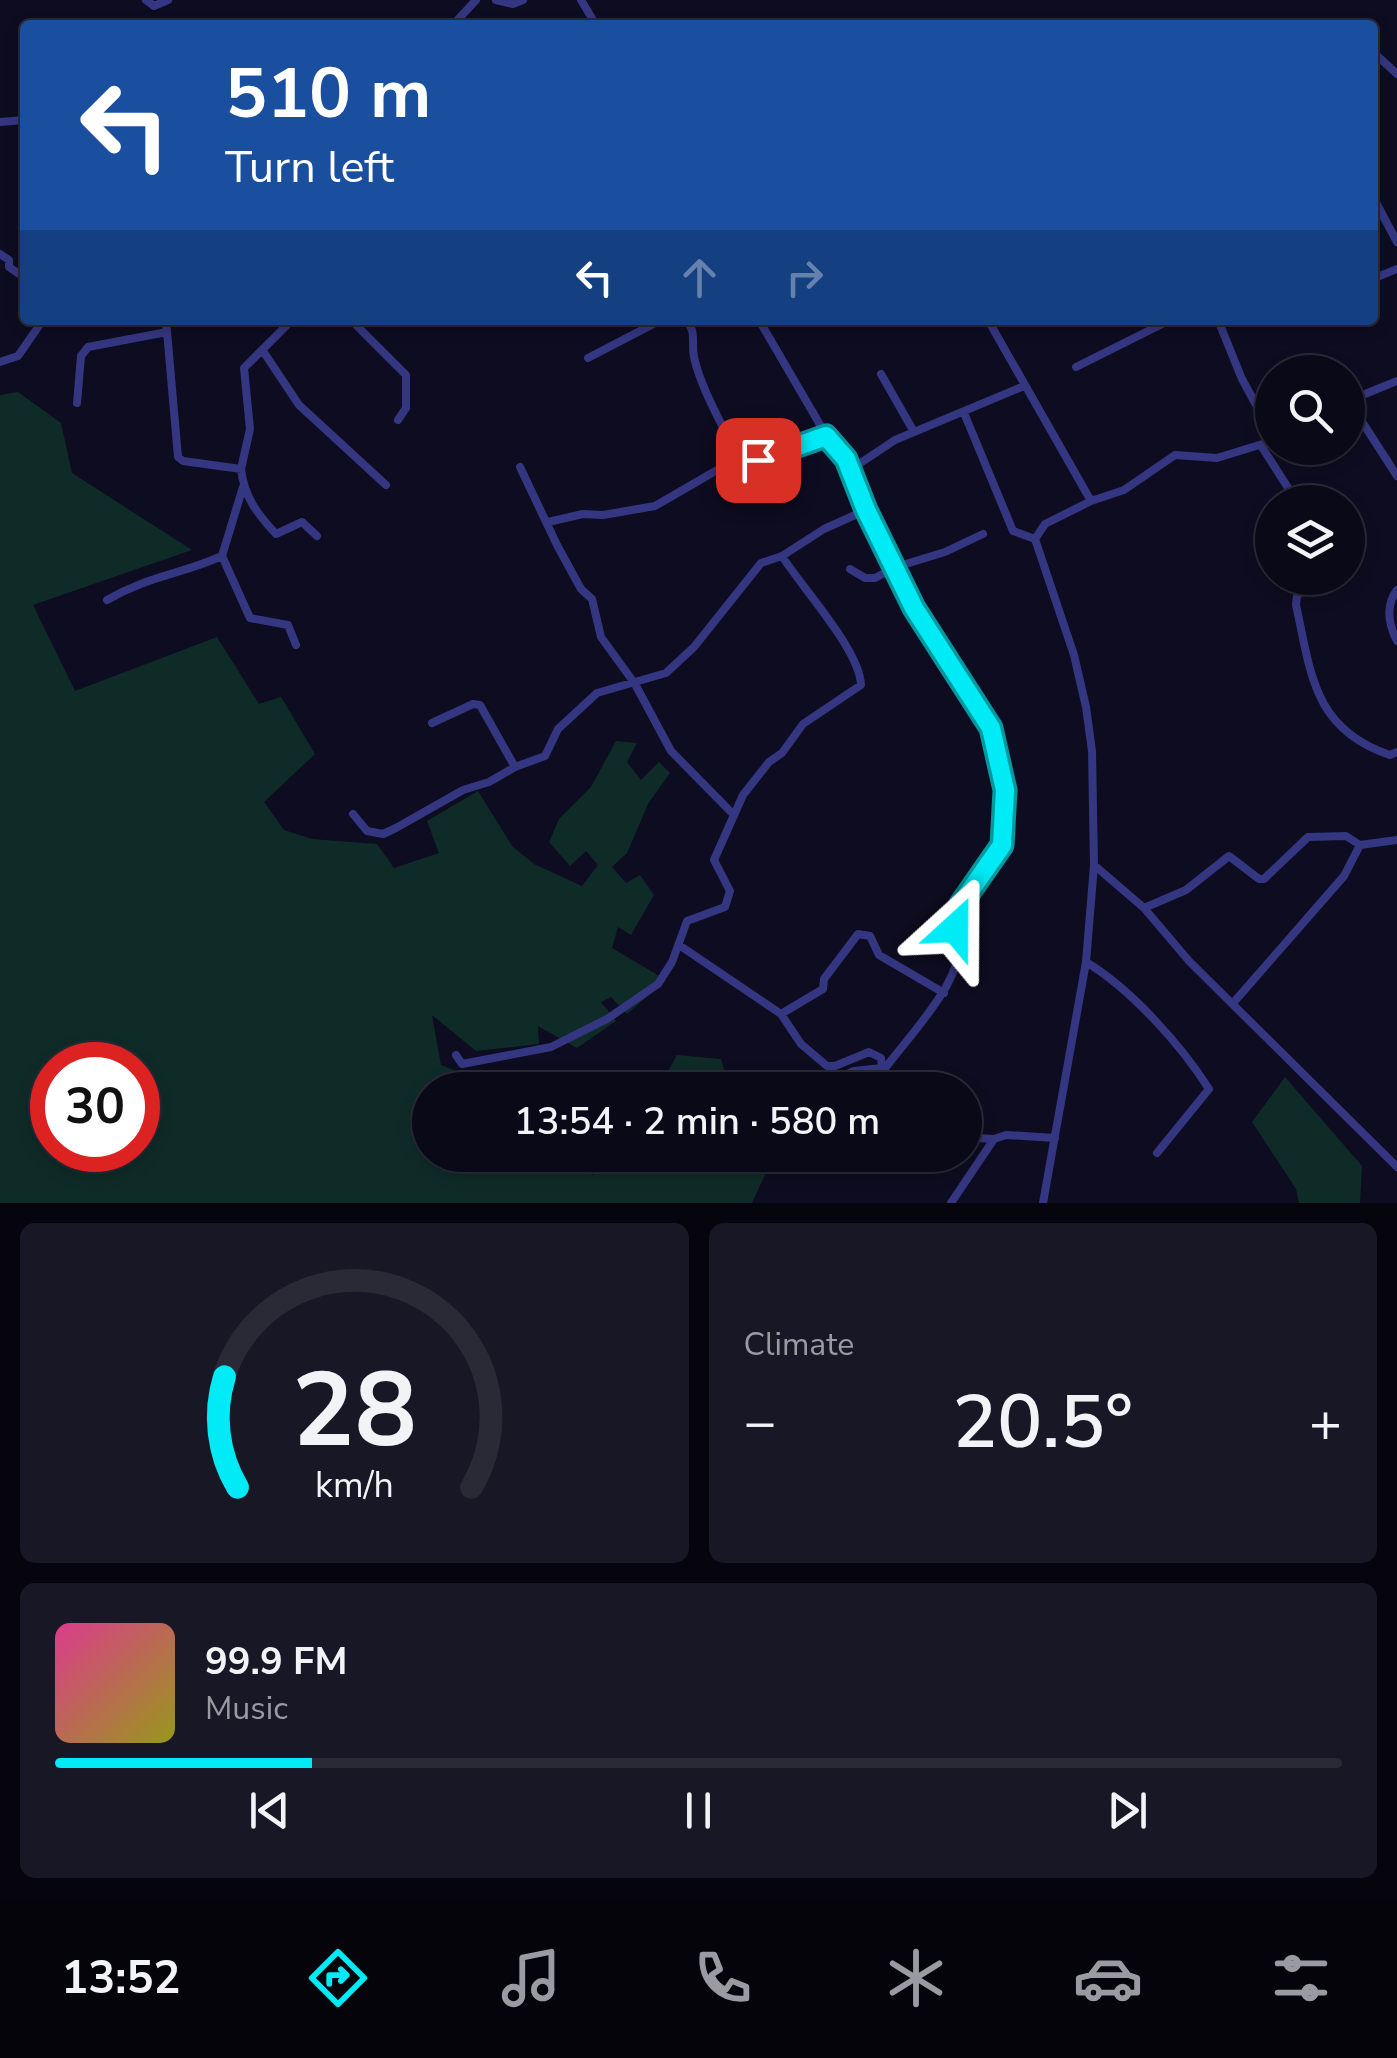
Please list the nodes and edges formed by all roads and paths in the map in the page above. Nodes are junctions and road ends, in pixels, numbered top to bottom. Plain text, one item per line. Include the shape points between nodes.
1 (146, 0) edge
2 (168, 0) edge
3 (476, 0) edge
4 (496, 0) edge
5 (523, 0) edge
6 (458, 20) edge
7 (1378, 57) edge
8 (1397, 74) edge
9 (1378, 206) edge
10 (1397, 242) edge
11 (0, 254) edge
12 (20, 274) edge
13 (40, 325) edge
14 (166, 325) edge
15 (287, 325) edge
16 (355, 325) edge
17 (652, 325) edge
18 (689, 325) edge
19 (762, 325) edge
20 (991, 325) edge
21 (1160, 325) edge
22 (1220, 325) edge
23 (167, 332) junction
24 (263, 351) junction
25 (588, 358) dead end
26 (0, 362) edge
27 (1076, 366) dead end
28 (881, 374) dead end
29 (1397, 381) edge
30 (1024, 386) junction
31 (1365, 393) edge
32 (77, 403) dead end
33 (1255, 403) edge
34 (964, 413) junction
35 (398, 420) dead end
36 (1365, 426) edge
37 (914, 432) junction
38 (826, 436) junction
39 (1255, 449) edge
40 (740, 462) junction
41 (520, 467) dead end
42 (242, 469) junction
43 (850, 470) junction
44 (1397, 476) edge
45 (386, 484) dead end
46 (243, 487) junction
47 (1091, 500) junction
48 (866, 510) junction
49 (548, 522) junction
50 (984, 534) dead end
51 (316, 536) dead end
52 (1035, 538) junction
53 (222, 556) junction
54 (782, 556) junction
55 (896, 567) junction
56 (850, 569) dead end
57 (1397, 590) edge
58 (1298, 595) edge
59 (108, 600) dead end
60 (1397, 641) edge
61 (296, 645) dead end
62 (636, 684) junction
63 (432, 722) dead end
64 (1397, 752) edge
65 (515, 767) junction
66 (353, 814) dead end
67 (733, 814) junction
68 (1397, 840) edge
69 (1360, 844) junction
70 (1094, 864) junction
71 (1144, 908) junction
72 (679, 946) junction
73 (1086, 962) junction
74 (944, 993) junction
75 (1234, 1002) junction
76 (781, 1014) junction
77 (456, 1055) dead end
78 (882, 1068) junction
79 (852, 1072) edge
80 (880, 1072) edge
81 (885, 1072) edge
82 (982, 1138) edge
83 (1055, 1138) junction
84 (994, 1139) junction
85 (1157, 1154) dead end
86 (1397, 1167) edge
87 (951, 1203) edge
88 (1043, 1203) edge

1 - 2 street via 154,6
3 - 6 street
4 - 5 street
7 - 8 street
9 - 10 street
11 - 12 street
13 - 26 street via 18,356
14 - 23 street
15 - 24 street
16 - 35 street via 406,375 406,408
17 - 25 street
18 - 40 street via 694,356
19 - 38 street
20 - 30 street
21 - 27 street
22 - 33 street
23 - 32 street via 88,347 81,356
23 - 42 street via 178,457
24 - 42 street via 242,378 250,429
24 - 45 street via 299,405
28 - 37 street
29 - 31 street
30 - 34 street
30 - 47 street
34 - 37 street
34 - 52 street via 1013,531
36 - 44 street
37 - 43 street
38 - 40 street
38 - 43 street
39 - 47 street via 1218,458 1175,455 1124,490
40 - 49 street via 655,506
41 - 49 street
42 - 46 street
43 - 48 street
46 - 51 street via 276,534 302,522
46 - 53 street
47 - 52 street via 1044,524
48 - 54 street
48 - 55 street
49 - 62 street via 581,590 592,599 600,638
50 - 55 street
52 - 70 street via 1086,707
53 - 59 street via 158,575
53 - 61 street via 250,618 288,624
54 - 62 street via 753,569 666,673
54 - 67 street via 847,648 861,685 803,724
55 - 56 street via 869,579
55 - 74 street via 914,608 991,728 1005,790 1002,845 961,904 958,956
57 - 60 street via 1389,620
58 - 64 street via 1309,671 1331,718 1381,752
62 - 65 street via 597,693 558,730 545,756
62 - 67 street via 671,752
63 - 65 street via 480,705
65 - 66 street via 382,834 367,831
67 - 72 street via 714,860 729,900 687,921
68 - 69 street
69 - 71 street via 1346,836 1308,837 1259,879 1229,856 1172,898
69 - 75 street via 1344,876
70 - 71 street
70 - 73 street
71 - 75 street
72 - 76 street
72 - 77 street via 658,984 551,1048 462,1064
73 - 83 street
73 - 85 street via 1110,976 1210,1089
74 - 76 street via 879,955 870,936 858,934 824,978 823,989
74 - 78 street
75 - 86 street
76 - 78 street via 827,1066 869,1052 881,1058
78 - 79 street
78 - 80 street
78 - 81 street
82 - 84 street
83 - 84 street
83 - 88 street
84 - 87 street

